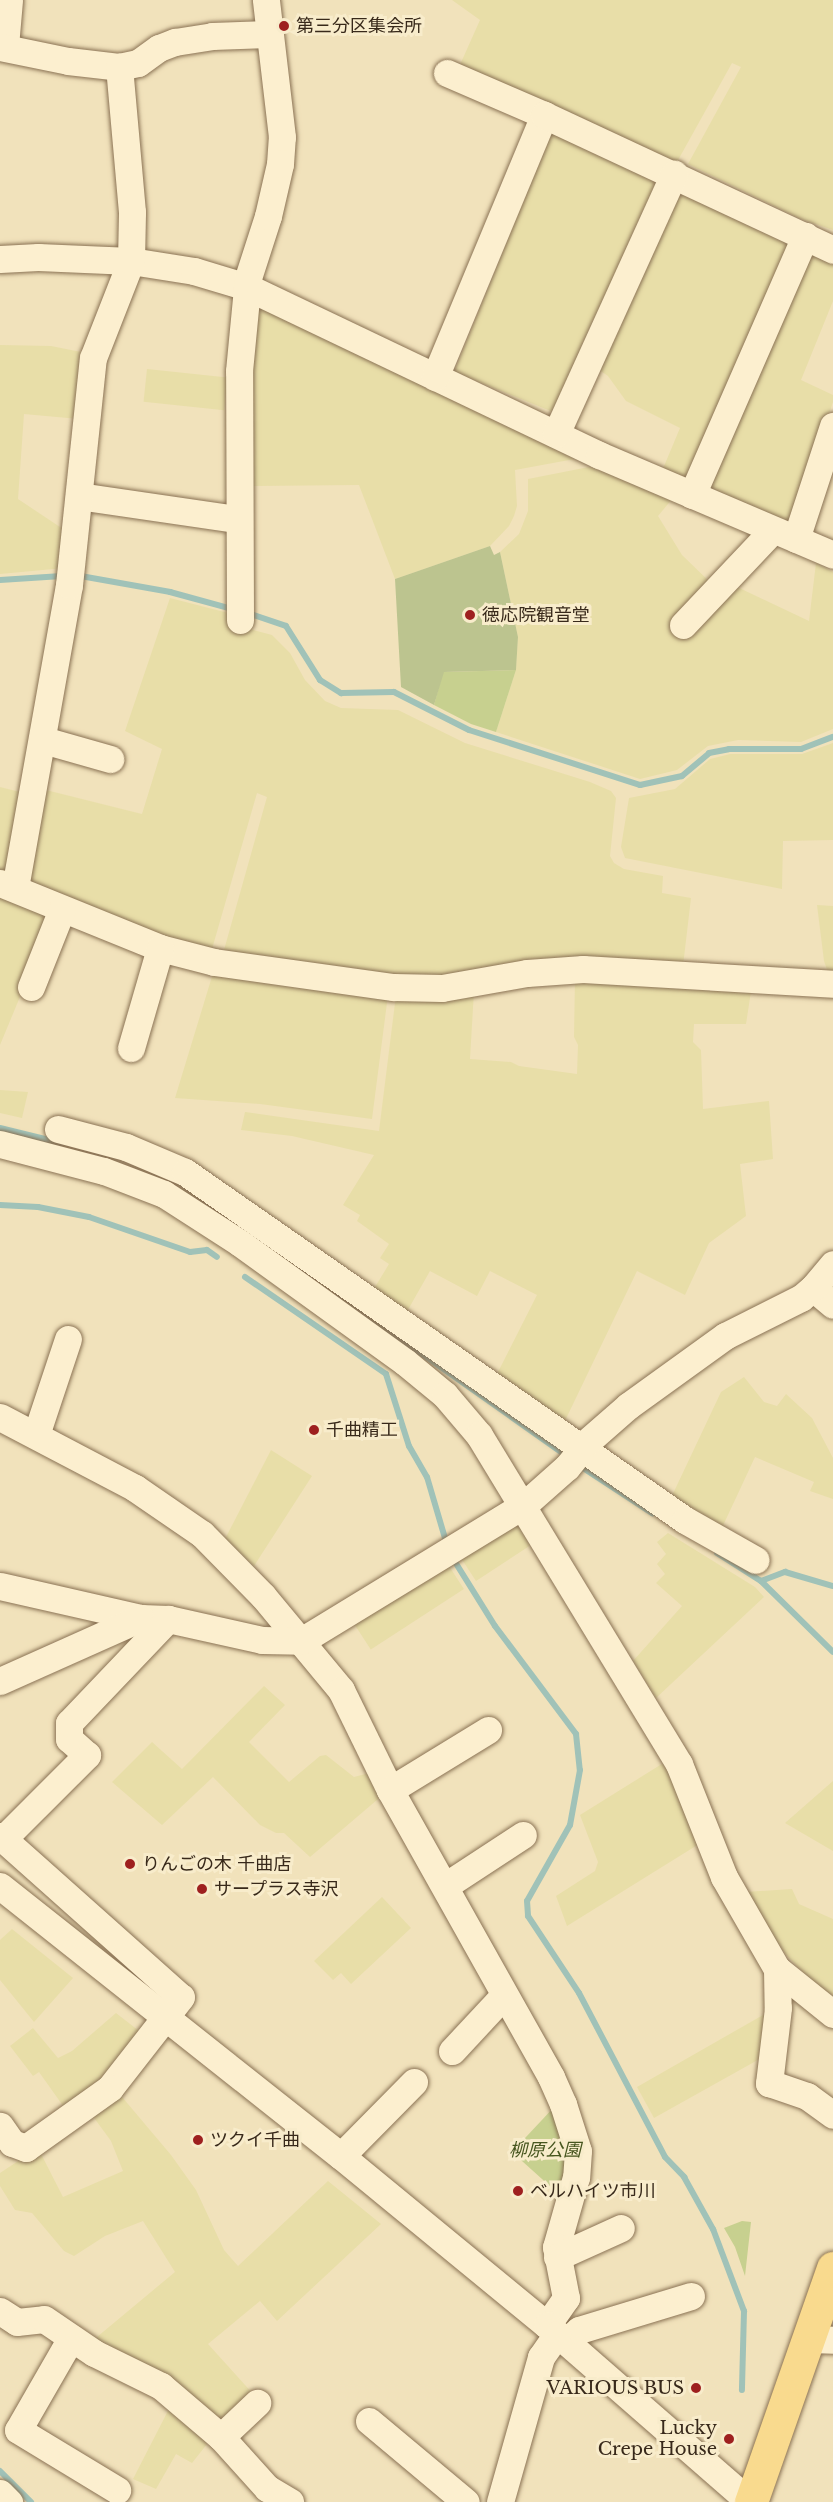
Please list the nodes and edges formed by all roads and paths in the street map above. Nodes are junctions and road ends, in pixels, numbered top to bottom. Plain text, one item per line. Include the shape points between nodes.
1 (9, 0) edge
2 (266, 0) edge
3 (268, 34) junction
4 (3, 46) edge
5 (119, 67) junction
6 (447, 73) dead end
7 (544, 115) junction
8 (674, 174) junction
9 (805, 236) junction
10 (833, 250) edge
11 (0, 259) edge
12 (131, 261) junction
13 (247, 287) junction
14 (435, 377) junction
15 (833, 426) edge
16 (556, 434) junction
17 (692, 495) junction
18 (79, 496) junction
19 (237, 519) junction
20 (784, 535) junction
21 (833, 555) edge
22 (240, 620) dead end
23 (683, 625) dead end
24 (43, 740) junction
25 (110, 759) dead end
26 (7, 886) edge
27 (62, 909) junction
28 (160, 948) junction
29 (833, 984) edge
30 (31, 987) dead end
31 (131, 1048) dead end
32 (58, 1129) dead end
33 (0, 1144) edge
34 (833, 1264) edge
35 (823, 1296) edge
36 (68, 1340) dead end
37 (2, 1426) edge
38 (36, 1435) junction
39 (575, 1456) junction
40 (524, 1505) junction
41 (756, 1560) dead end
42 (0, 1586) edge
43 (141, 1618) junction
44 (168, 1619) junction
45 (301, 1641) junction
46 (0, 1681) edge
47 (488, 1730) dead end
48 (390, 1790) junction
49 (523, 1835) dead end
50 (1, 1838) edge
51 (0, 1886) edge
52 (445, 1886) junction
53 (68, 1895) junction
54 (46, 1922) junction
55 (777, 1969) junction
56 (504, 1995) junction
57 (833, 2014) edge
58 (165, 2018) junction
59 (452, 2051) dead end
60 (414, 2082) dead end
61 (833, 2115) edge
62 (0, 2126) edge
63 (341, 2156) junction
64 (621, 2228) dead end
65 (557, 2256) junction
66 (833, 2268) edge
67 (691, 2296) dead end
68 (0, 2311) edge
69 (557, 2333) junction
70 (71, 2338) junction
71 (821, 2339) edge
72 (257, 2403) dead end
73 (369, 2421) dead end
74 (221, 2437) junction
75 (117, 2490) dead end
76 (0, 2493) edge
77 (9, 2502) edge
78 (290, 2502) edge
79 (466, 2502) edge
80 (500, 2502) edge
81 (750, 2502) edge

1 - 4 street
2 - 3 street
3 - 5 street via 175,42 138,63
3 - 13 street via 282,137 280,164
4 - 5 street via 68,61
5 - 12 street via 132,212
6 - 7 street
7 - 8 street
7 - 14 street
8 - 9 street
8 - 16 street
9 - 10 street
9 - 17 street
11 - 12 street
12 - 13 street via 194,270
12 - 18 street via 93,358
13 - 14 street
13 - 19 street via 239,371
14 - 16 street
15 - 20 street
16 - 17 street
17 - 20 street
18 - 19 street
18 - 24 street
19 - 22 street
20 - 21 street
20 - 23 street
24 - 25 street
24 - 26 street
26 - 27 street
27 - 28 street
27 - 30 street
28 - 29 street via 214,962 393,987 442,988 527,973 583,969
28 - 31 street
32 - 39 street via 126,1147 185,1172
33 - 40 street via 104,1171 164,1194 240,1243 445,1395 479,1434
34 - 35 street
35 - 39 street via 725,1336 628,1406
36 - 38 street
37 - 38 street
38 - 45 street via 135,1488 202,1534
39 - 40 street
39 - 41 street
40 - 45 street
40 - 55 street via 679,1764 724,1877
42 - 43 street
43 - 44 street
43 - 46 street
44 - 45 street via 262,1640
44 - 50 street via 69,1723 69,1738 87,1755
45 - 48 street via 341,1690
47 - 48 street
48 - 52 street
49 - 52 street
50 - 53 street
51 - 54 street
52 - 56 street
53 - 54 street
53 - 58 street via 181,1996
54 - 58 street
55 - 57 street
55 - 61 street via 778,2008 770,2083 807,2096
56 - 59 street
56 - 65 street via 551,2077 578,2151 576,2177 561,2226
58 - 62 street via 110,2088 26,2148 12,2144
58 - 63 street
60 - 63 street
63 - 69 street
64 - 65 street
65 - 69 street via 566,2298
66 - 71 main road
67 - 69 street
68 - 70 street via 16,2322 44,2319
69 - 80 street via 541,2357
69 - 81 street
70 - 74 street via 161,2386
70 - 75 street via 18,2430
71 - 81 main road
72 - 74 street
73 - 79 street
74 - 78 street via 267,2487
76 - 77 street

